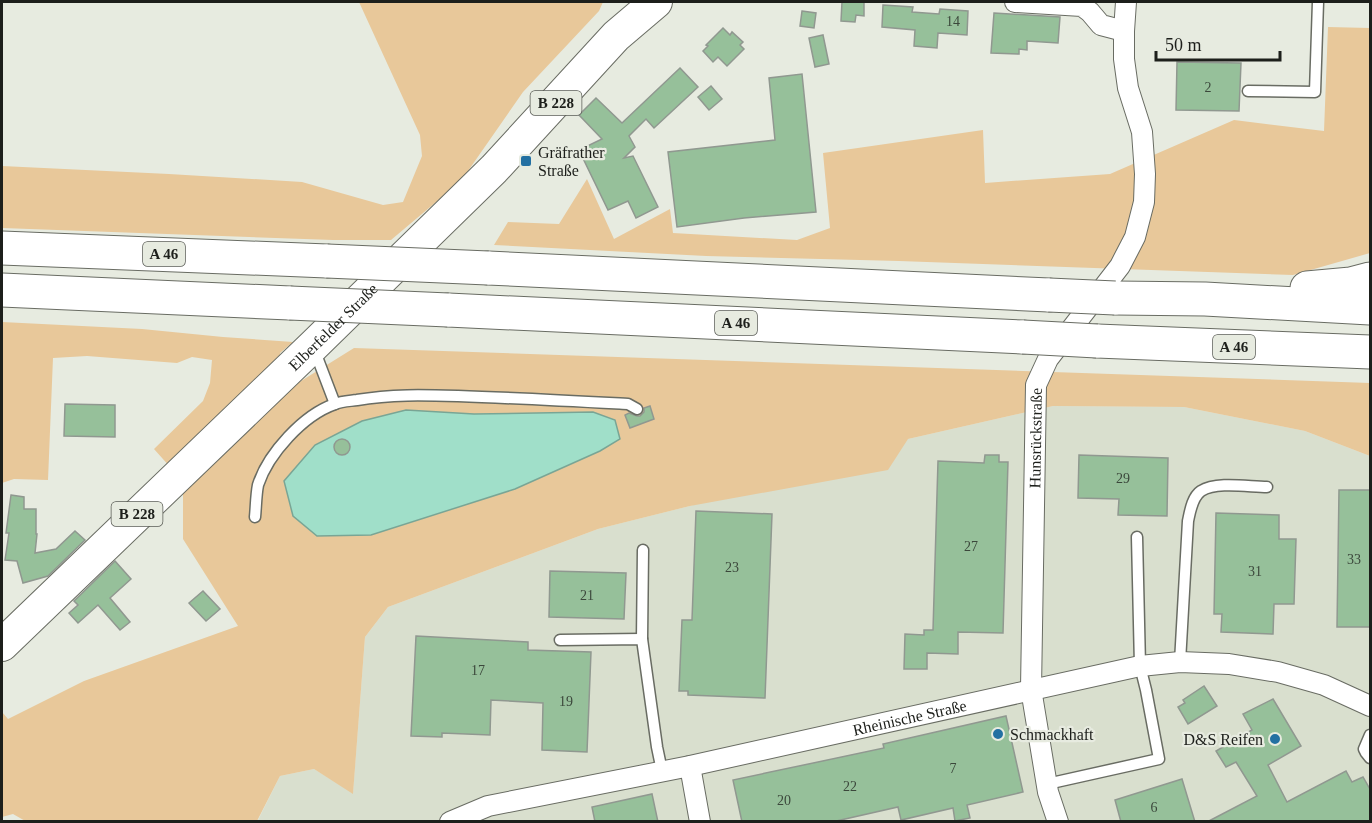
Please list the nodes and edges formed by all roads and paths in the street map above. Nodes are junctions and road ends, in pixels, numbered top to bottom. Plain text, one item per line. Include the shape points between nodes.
1 (618, 2) edge
2 (656, 2) edge
3 (1015, 2) edge
4 (1318, 2) edge
5 (1125, 15) edge
6 (616, 36) junction
7 (1248, 91) dead end
8 (2, 248) edge
9 (1371, 279) edge
10 (2, 290) edge
11 (1205, 299) junction
12 (1371, 308) edge
13 (313, 346) junction
14 (1371, 352) edge
15 (335, 404) junction
16 (637, 409) dead end
17 (1267, 487) dead end
18 (255, 517) dead end
19 (1137, 537) dead end
20 (644, 550) dead end
21 (642, 639) junction
22 (560, 640) dead end
23 (2, 645) edge
24 (1180, 662) junction
25 (1140, 666) junction
26 (1031, 689) junction
27 (1371, 706) edge
28 (1371, 735) edge
29 (1371, 758) edge
30 (690, 766) junction
31 (662, 771) junction
32 (1047, 784) junction
33 (450, 822) edge
34 (700, 822) edge
35 (1058, 822) edge

1 - 6 main road
2 - 6 main road, Elberfelder Straße / B 228
3 - 5 street via 1082,6 1101,25
4 - 7 lane via 1316,92
5 - 26 street, Hunsrückstraße via 1124,59 1128,88 1142,132 1144,202 1135,237 1120,266 1048,359 1036,385
6 - 13 main road, Elberfelder Straße / B 228 via 501,162
8 - 11 highway, A 46, bridge
9 - 11 highway
10 - 14 highway, A 46, bridge
11 - 12 highway, A 46
13 - 15 lane
13 - 23 main road, Elberfelder Straße / B 228
15 - 16 lane via 412,394 627,404
15 - 18 lane via 287,438 266,467 258,487
17 - 24 lane via 1216,486 1199,492 1190,507
19 - 25 lane
20 - 21 lane
21 - 22 lane
21 - 31 lane
24 - 25 street, Rheinische Straße
24 - 27 street, Rheinische Straße via 1278,672 1324,685
25 - 26 street, Rheinische Straße
25 - 32 lane via 1159,759
26 - 30 street, Rheinische Straße
26 - 32 street, Hunsrückstraße
28 - 29 lane via 1364,748
30 - 31 street, Rheinische Straße
30 - 34 street
31 - 33 street, Rheinische Straße via 488,806
32 - 35 street, Hunsrückstraße

